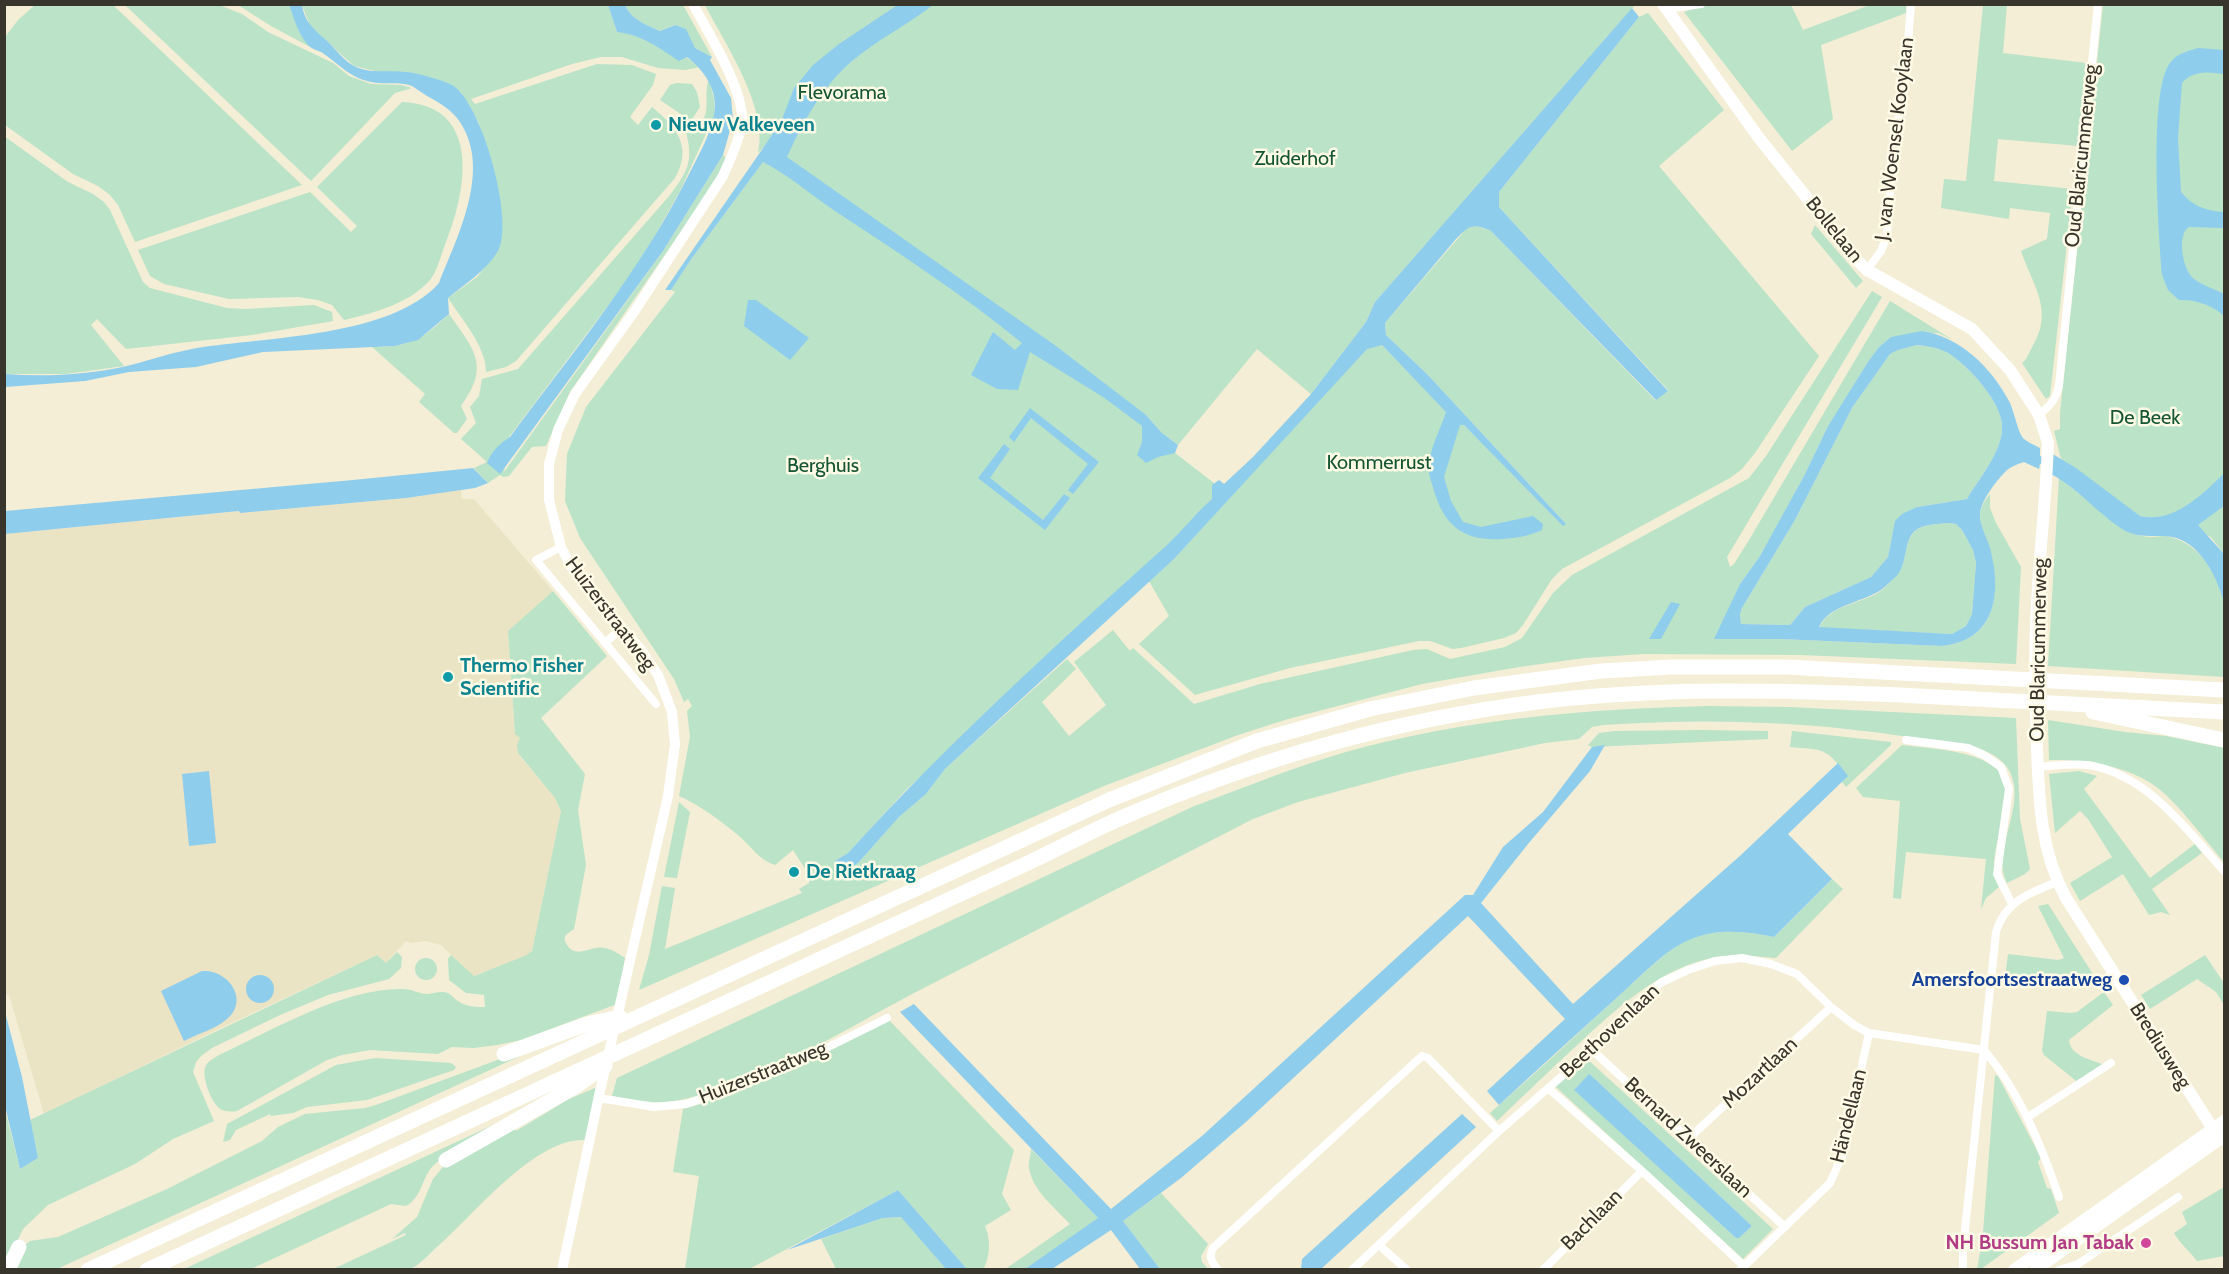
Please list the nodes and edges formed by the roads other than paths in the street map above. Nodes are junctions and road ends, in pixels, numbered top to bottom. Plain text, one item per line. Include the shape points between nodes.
1 (693, 4) edge
2 (1701, 4) edge
3 (1911, 4) edge
4 (2098, 4) edge
5 (1665, 7) edge
6 (1867, 270) junction
7 (2039, 416) junction
8 (561, 547) junction
9 (621, 629) junction
10 (606, 642) junction
11 (2224, 690) edge
12 (2056, 703) junction
13 (656, 704) dead end
14 (2224, 712) edge
15 (1906, 740) dead end
16 (2224, 740) edge
17 (2037, 767) junction
18 (2224, 871) edge
19 (2057, 882) junction
20 (2012, 904) junction
21 (1832, 1007) junction
22 (646, 1012) junction
23 (887, 1018) dead end
24 (1869, 1033) junction
25 (640, 1042) junction
26 (1592, 1050) junction
27 (1984, 1050) junction
28 (504, 1054) dead end
29 (2111, 1063) dead end
30 (1548, 1088) junction
31 (599, 1098) junction
32 (2028, 1118) junction
33 (2224, 1121) edge
34 (1499, 1131) junction
35 (2220, 1138) edge
36 (1688, 1139) junction
37 (446, 1160) dead end
38 (1642, 1171) junction
39 (2059, 1197) dead end
40 (2178, 1197) dead end
41 (1785, 1227) junction
42 (1379, 1245) junction
43 (19, 1247) dead end
44 (2079, 1267) edge
45 (1742, 1268) edge
46 (8, 1269) edge
47 (88, 1269) edge
48 (147, 1269) edge
49 (562, 1269) edge
50 (1218, 1269) edge
51 (1352, 1269) edge
52 (1407, 1269) edge
53 (1543, 1269) edge
54 (1963, 1269) edge
55 (2014, 1269) edge
56 (2035, 1269) edge
57 (2059, 1269) edge

1 - 8 street, Huizerstraatweg via 738,93 742,124 723,176 569,405 552,452 548,484
2 - 5 street
3 - 6 street, J. van Woensel Kooylaan via 1887,236
4 - 7 street, Oud Blaricummerweg via 2059,385 2052,405
5 - 6 main road, Bollelaan via 1759,138
6 - 7 main road, Bollelaan via 1972,329 2010,370
7 - 17 main road, Oud Blaricummerweg via 2048,443 2036,624
8 - 9 street, Huizerstraatweg via 572,568
8 - 10 street, Huizerstraatweg via 536,560
9 - 10 street
9 - 31 street, Huizerstraatweg via 641,650 661,682 672,712 675,744 668,796
10 - 13 street, Huizerstraatweg
11 - 22 highway via 1729,666 1601,671 1425,697 1257,741 1192,765
12 - 14 highway
12 - 16 highway
12 - 25 highway via 1785,690 1672,690 1536,702 1428,720 1266,762 1119,819
15 - 20 street via 1968,748 2001,767 2009,789 1997,874
17 - 18 street via 2086,765 2120,774 2156,799
17 - 19 main road, Oud Blaricummerweg via 2047,852
19 - 20 street
19 - 35 main road, Brediusweg
20 - 27 street via 1996,932
21 - 24 street, Beethovenlaan
21 - 26 street, Beethovenlaan via 1797,974 1742,958 1715,961 1662,982
21 - 36 street, Mozartlaan
22 - 28 highway via 587,1024
22 - 47 highway
23 - 31 street, Huizerstraatweg via 790,1066 686,1104 654,1107
24 - 27 street, Beethovenlaan
24 - 41 street, Händellaan via 1842,1156 1830,1183
25 - 37 highway via 573,1088
25 - 48 highway
26 - 30 street, Beethovenlaan
26 - 36 street, Bernard Zweerslaan
27 - 32 street
27 - 54 street
29 - 32 street
30 - 34 street, Beethovenlaan
30 - 38 street
31 - 49 street, Huizerstraatweg
32 - 39 street
33 - 35 main road
34 - 42 street, Beethovenlaan
34 - 50 street via 1422,1056 1213,1248 1211,1262
35 - 55 main road
35 - 56 main road
36 - 41 street, Bernard Zweerslaan
38 - 45 street
38 - 53 street, Bachlaan
40 - 44 street
41 - 45 street, Händellaan
42 - 51 street, Beethovenlaan
42 - 52 street
43 - 46 highway
44 - 57 street

